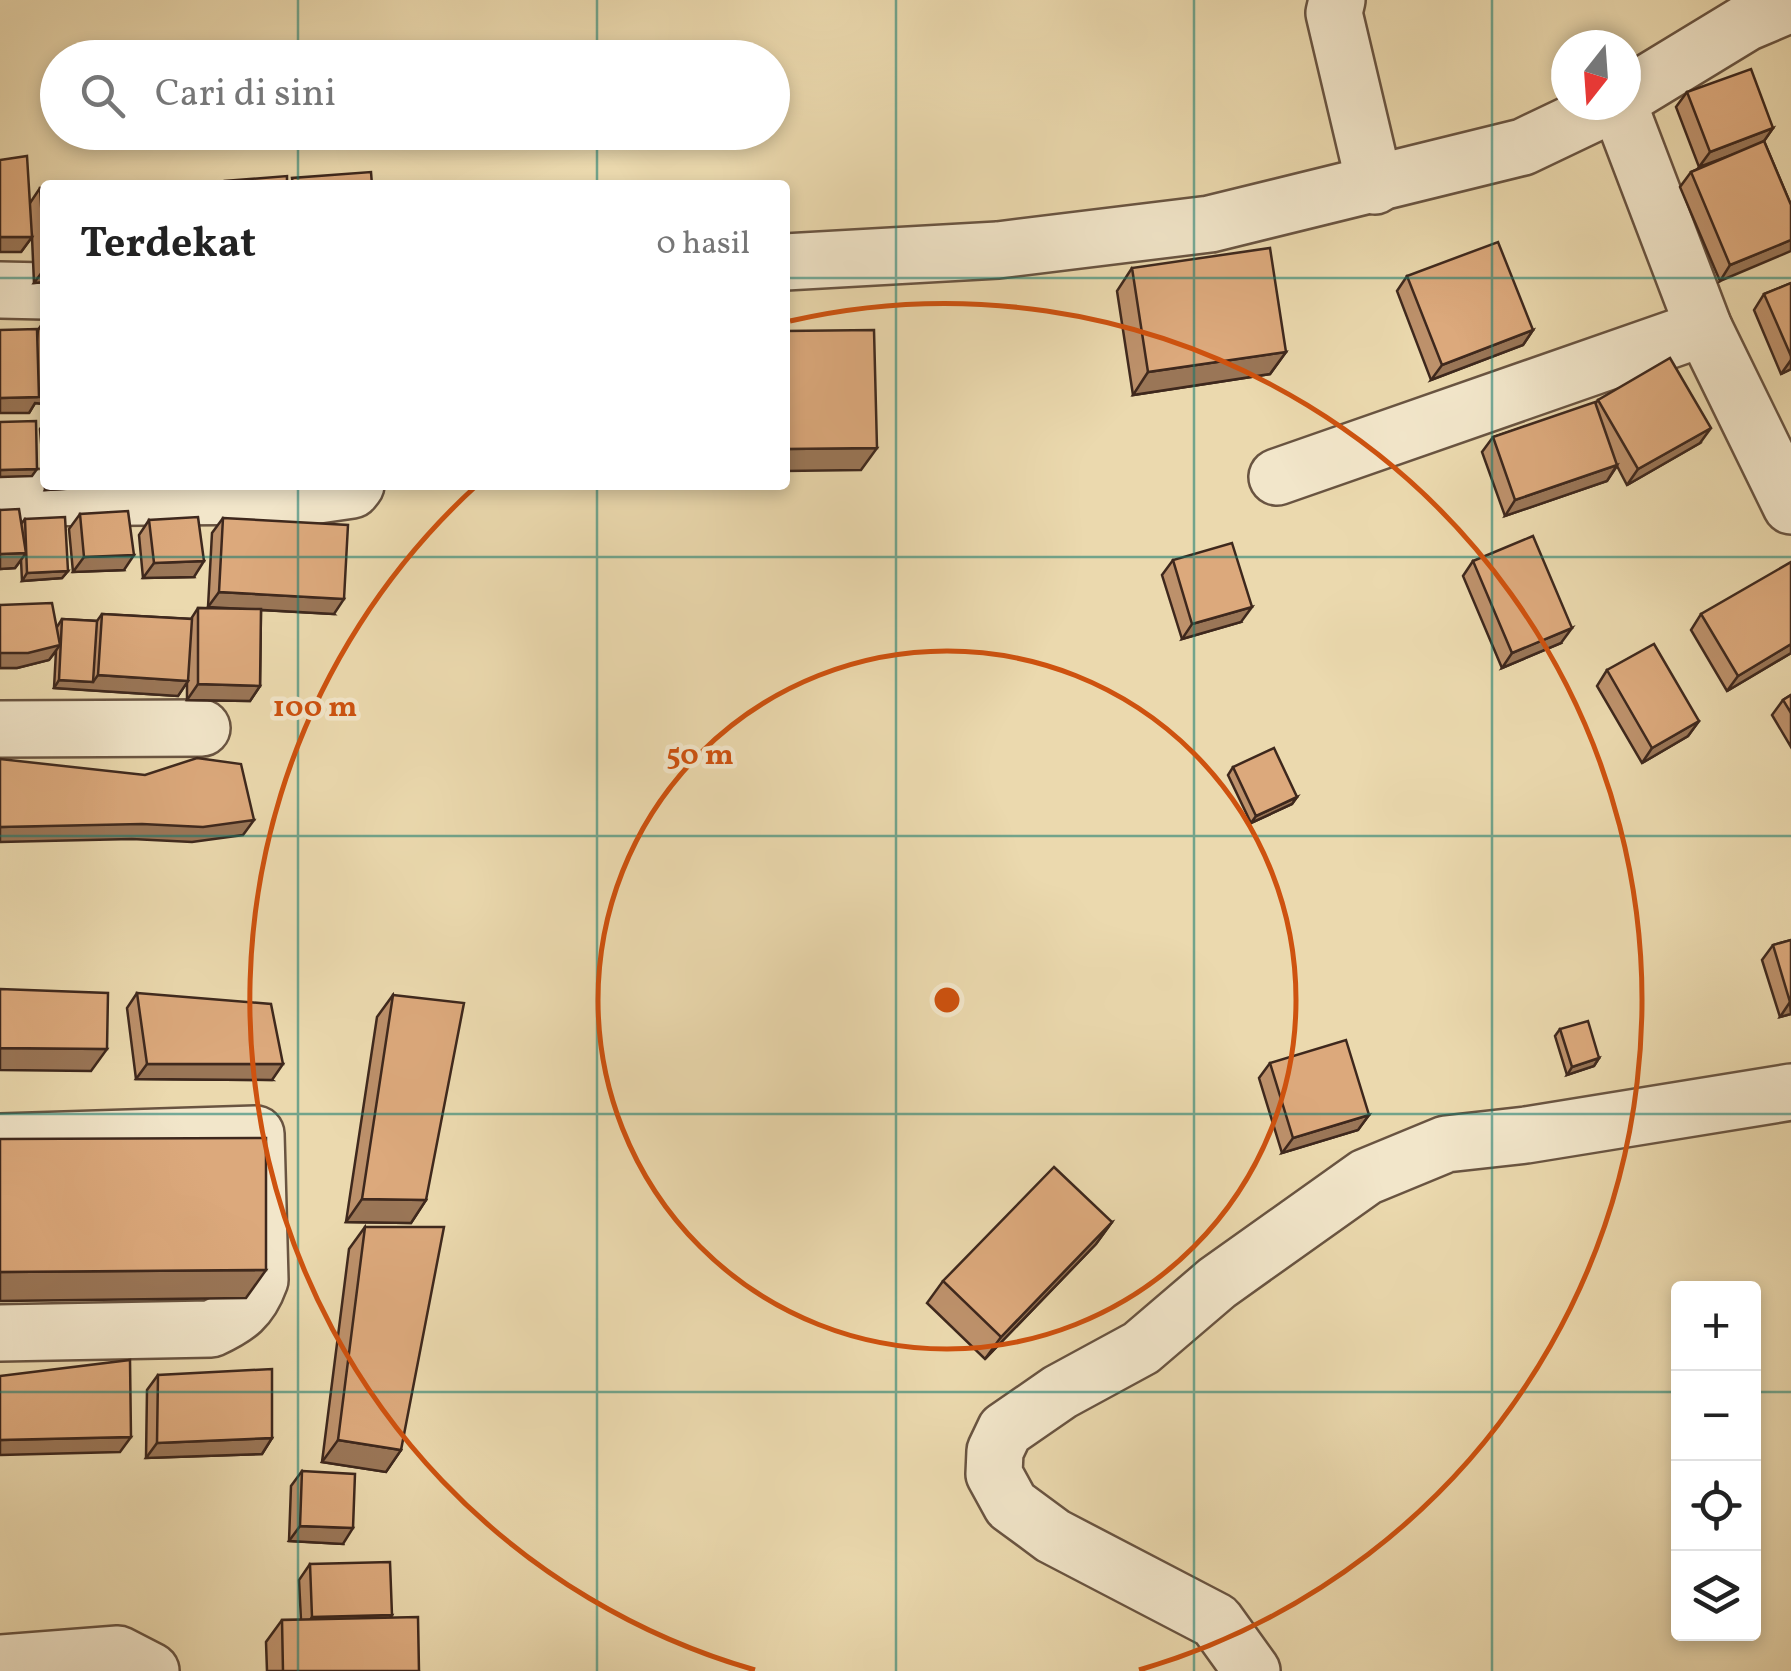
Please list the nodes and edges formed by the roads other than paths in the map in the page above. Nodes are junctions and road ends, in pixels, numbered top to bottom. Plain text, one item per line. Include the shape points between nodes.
1 (1337, 0) edge
2 (1791, 4) edge
3 (1641, 87) edge
4 (1579, 120) edge
5 (1624, 120) edge
6 (1376, 186) junction
7 (790, 262) edge
8 (0, 290) edge
9 (40, 291) edge
10 (1704, 328) junction
11 (1277, 477) dead end
12 (352, 490) edge
13 (0, 498) edge
14 (1791, 506) edge
15 (0, 728) edge
16 (202, 728) dead end
17 (1791, 1092) edge
18 (0, 1142) edge
19 (0, 1333) edge
20 (0, 1663) edge
21 (151, 1671) edge
22 (1252, 1671) edge

1 - 6 street via 1334,12
2 - 3 street via 1746,22
4 - 6 street via 1523,147
5 - 10 street
6 - 7 street via 1210,224 998,250
8 - 9 street
10 - 11 street
10 - 14 street
12 - 13 street via 311,496
15 - 16 street
17 - 22 street via 1446,1144 1366,1177 1217,1283 1141,1348 1005,1430 994,1474 1011,1505 1053,1536 1216,1621
18 - 19 street via 256,1134 260,1280 252,1303 211,1329
20 - 21 street via 118,1654

